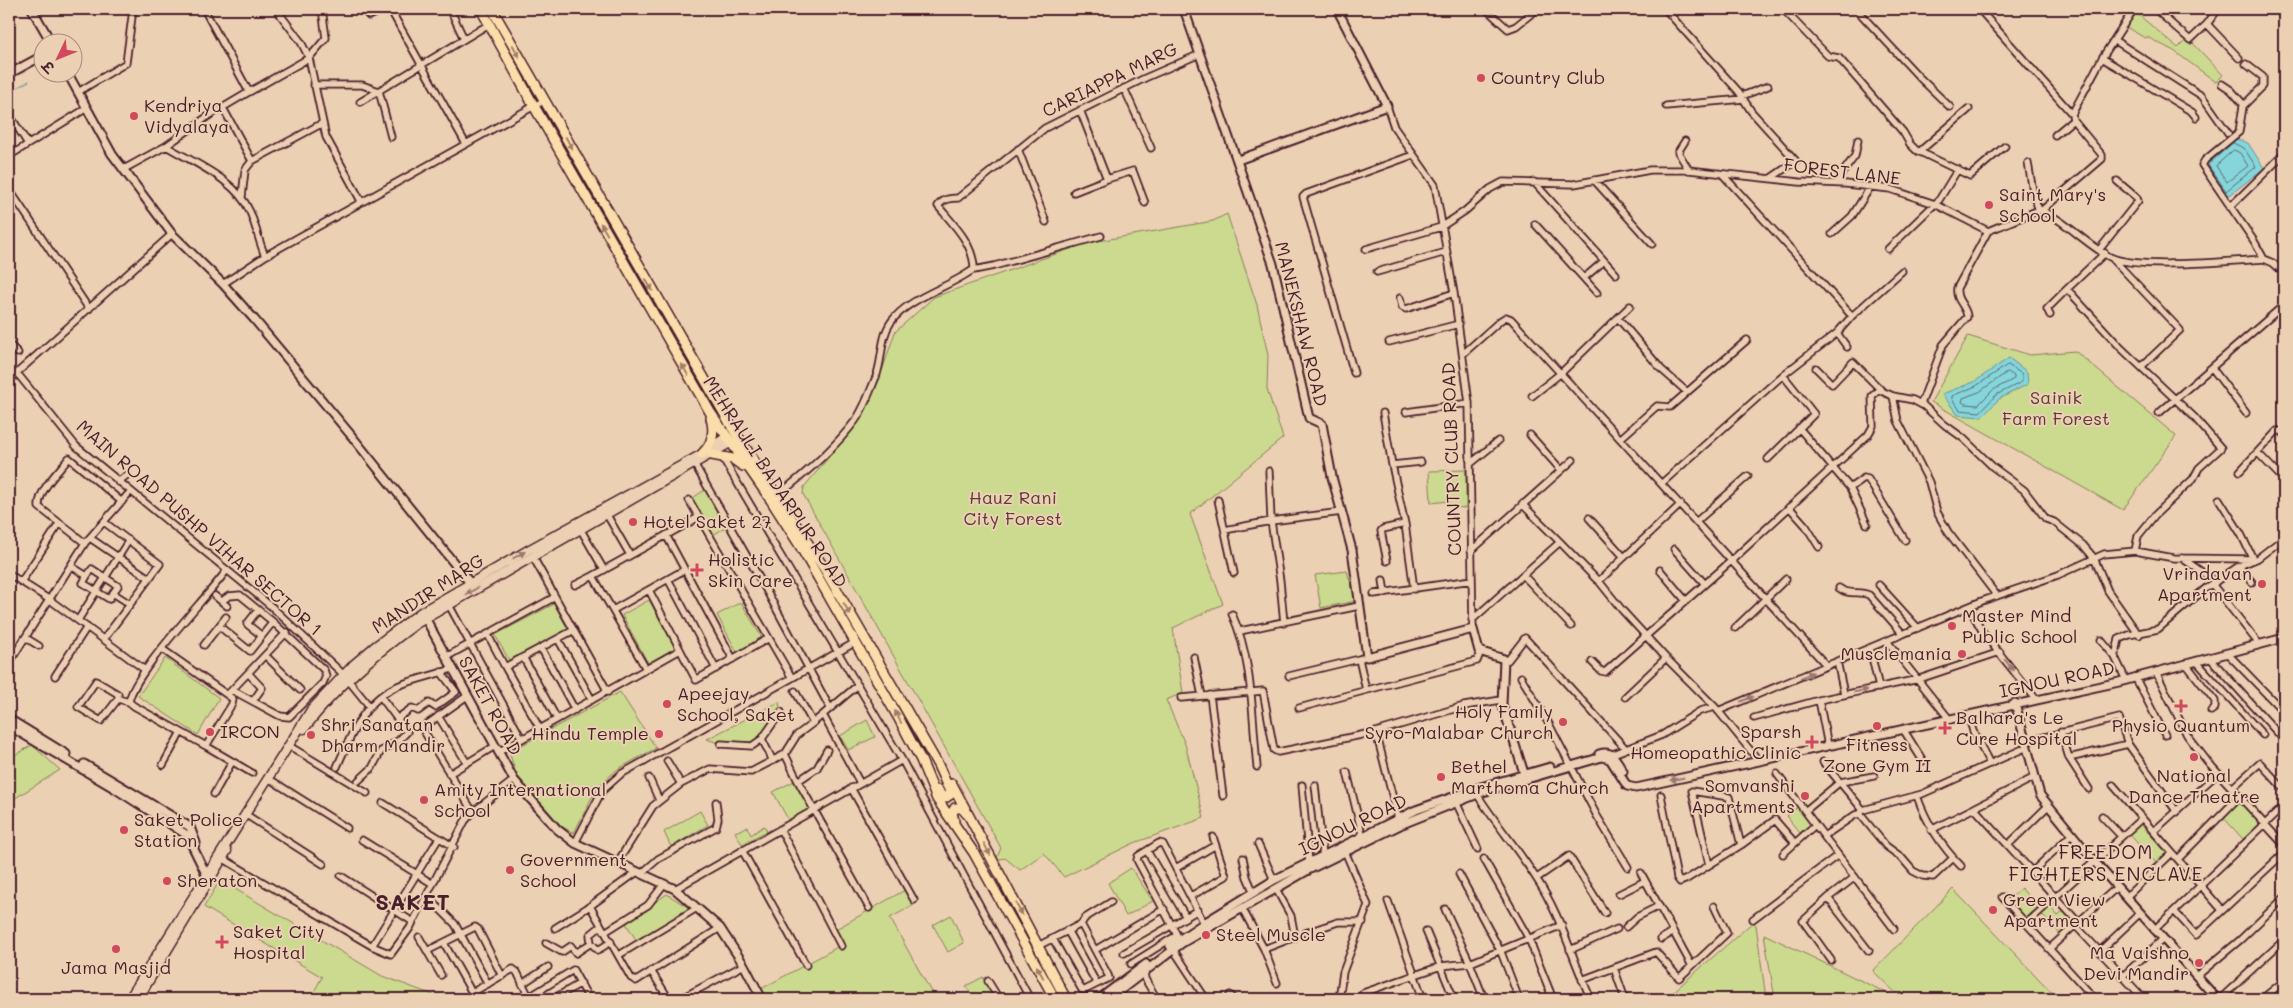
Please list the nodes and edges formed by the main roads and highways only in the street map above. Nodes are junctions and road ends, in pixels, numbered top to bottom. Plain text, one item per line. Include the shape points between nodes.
1 (481, 9) edge
2 (492, 9) edge
3 (670, 321) junction
4 (660, 327) junction
5 (710, 412) junction
6 (728, 440) junction
7 (702, 454) junction
8 (712, 455) junction
9 (748, 469) junction
10 (423, 615) junction
11 (345, 677) junction
12 (921, 760) junction
13 (938, 766) junction
14 (979, 833) junction
15 (974, 854) junction
16 (220, 856) junction
17 (162, 954) junction
18 (129, 999) edge
19 (138, 999) edge
20 (1055, 999) edge
21 (1066, 999) edge

4 -> 1 main road, MEHRAULI BADARPUR ROAD
2 -> 3 main road, MEHRAULI BADARPUR ROAD
3 - 4 main road
3 -> 13 main road, MEHRAULI BADARPUR ROAD via 746,450 824,568
5 -> 4 main road, MEHRAULI BADARPUR ROAD
5 - 6 main road, MEHRAULI BADARPUR ROAD
5 - 7 main road via 713,435 709,447
6 - 7 main road, MANDIR MARG
6 - 8 main road, MANDIR MARG
6 - 9 main road, MEHRAULI BADARPUR ROAD
10 -> 7 main road, MANDIR MARG via 470,583
8 - 9 main road via 733,459
8 -> 10 main road, MANDIR MARG via 449,605
12 -> 9 main road, MEHRAULI BADARPUR ROAD via 799,544
10 - 11 main road, MANDIR MARG via 374,646
11 - 16 main road, MANDIR MARG via 291,747
11 - 16 main road, MANDIR MARG via 311,710
12 - 13 main road via 940,795 946,798 951,791
12 - 15 main road, MEHRAULI BADARPUR ROAD via 937,799
13 - 14 main road
14 - 15 main road via 963,809 953,809 952,818
14 -> 21 main road
20 -> 15 main road, MEHRAULI BADARPUR ROAD
16 - 17 main road via 206,873
17 - 18 main road
17 - 19 main road

